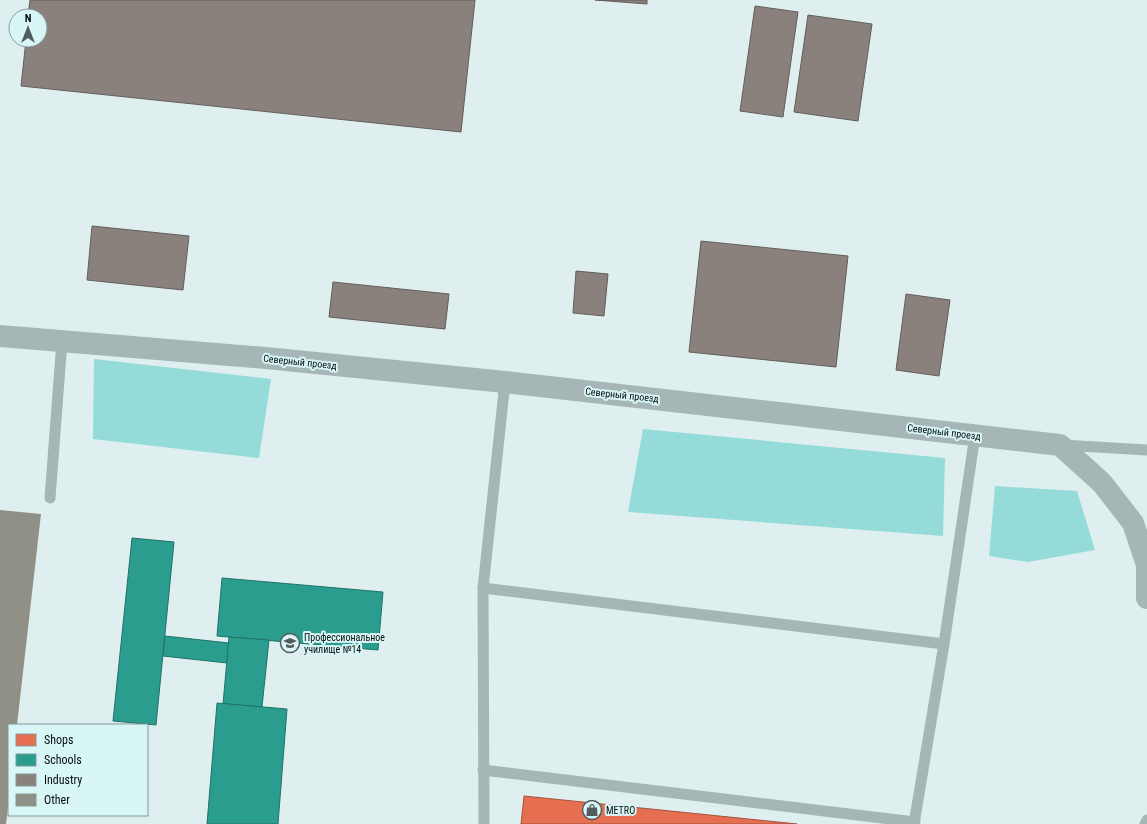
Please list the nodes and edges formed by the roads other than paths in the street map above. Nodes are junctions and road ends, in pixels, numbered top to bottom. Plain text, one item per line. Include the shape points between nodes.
1 (0, 336) edge
2 (62, 341) junction
3 (505, 382) junction
4 (975, 435) junction
5 (1060, 445) junction
6 (1147, 450) edge
7 (50, 498) dead end
8 (482, 588) junction
9 (1147, 598) edge
10 (944, 644) junction
11 (483, 770) junction
12 (1147, 820) edge
13 (915, 823) edge
14 (484, 824) edge
15 (1145, 824) edge

1 - 2 street, Северный проезд
2 - 3 street, Северный проезд
2 - 7 lane
3 - 4 street, Северный проезд
3 - 8 lane
4 - 5 street, Северный проезд
4 - 10 lane
5 - 6 lane
5 - 9 street via 1102,483 1133,523 1146,565
8 - 10 lane
8 - 11 lane
10 - 13 lane
11 - 13 lane
11 - 14 lane
12 - 15 lane

